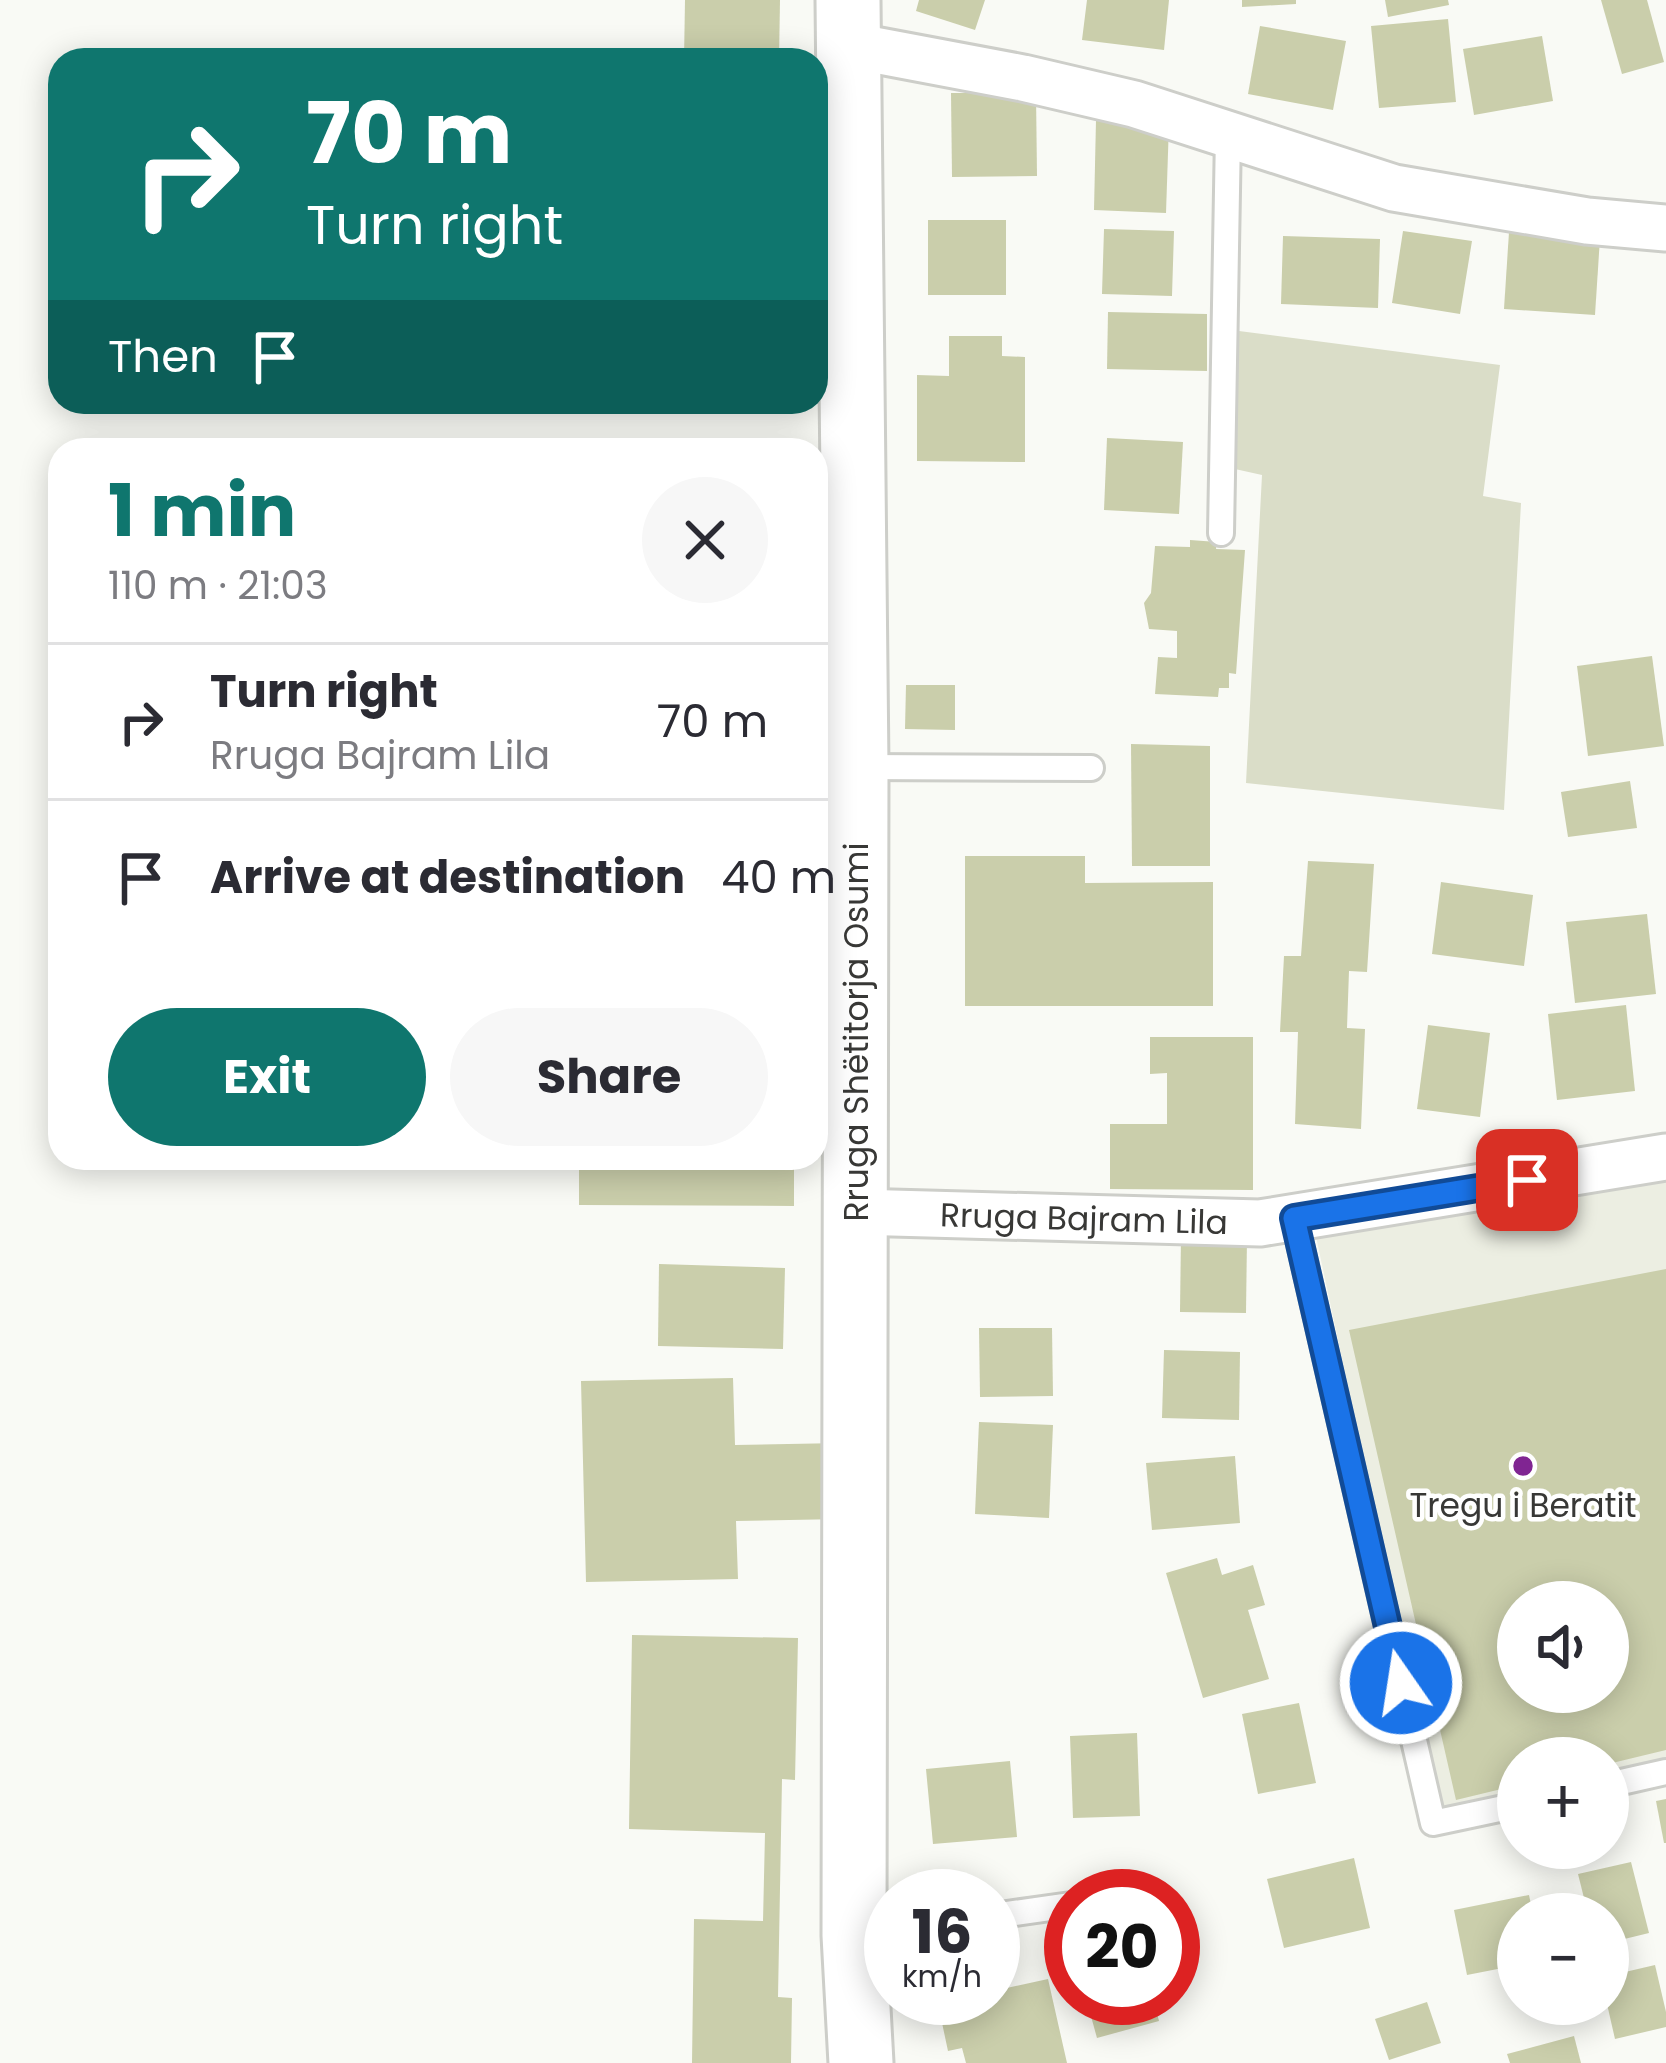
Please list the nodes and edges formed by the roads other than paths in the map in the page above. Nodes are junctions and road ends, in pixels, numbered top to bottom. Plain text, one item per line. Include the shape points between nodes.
1 (848, 22) edge
2 (1228, 134) junction
3 (1666, 228) edge
4 (1221, 533) dead end
5 (856, 766) junction
6 (1091, 769) dead end
7 (1666, 1157) edge
8 (856, 1212) junction
9 (1294, 1218) junction
10 (1666, 1772) edge
11 (1629, 1780) edge
12 (1497, 1809) edge
13 (861, 2063) edge

1 - 2 street
1 - 5 main road, Rruga Shëtitorja Osumi
2 - 3 street via 1394,188
2 - 4 lane
5 - 6 lane
5 - 8 main road, Rruga Shëtitorja Osumi
7 - 9 street, Rruga Bajram Lila
8 - 9 street, Rruga Bajram Lila
8 - 13 main road, Rruga Shëtitorja Osumi
9 - 12 lane via 1433,1823
10 - 11 lane

